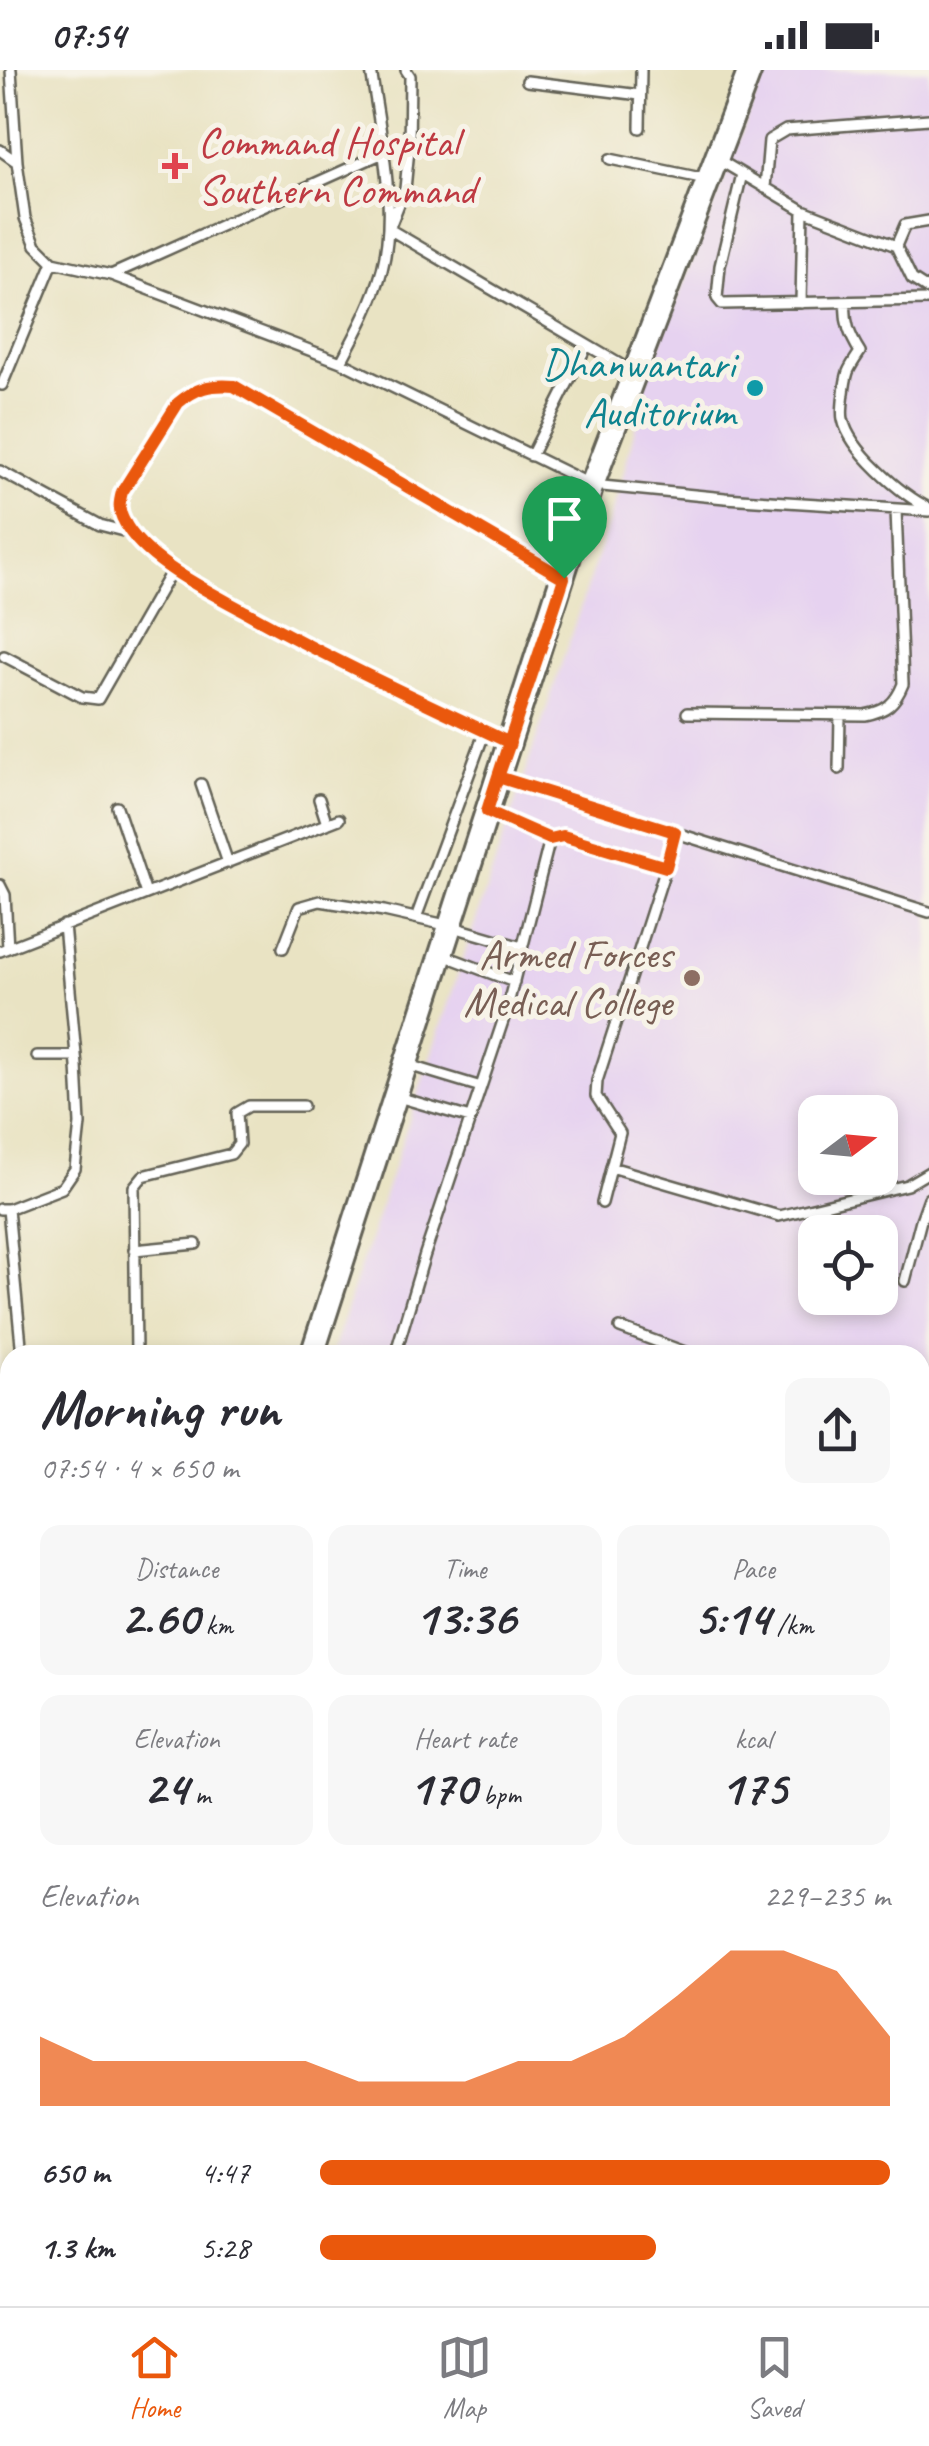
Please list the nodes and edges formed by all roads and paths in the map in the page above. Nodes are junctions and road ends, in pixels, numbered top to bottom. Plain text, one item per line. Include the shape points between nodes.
1 (11, 70) edge
2 (371, 70) edge
3 (406, 70) edge
4 (641, 70) edge
5 (750, 70) edge
6 (527, 82) dead end
7 (640, 95) junction
8 (929, 118) edge
9 (640, 128) dead end
10 (0, 150) edge
11 (383, 153) junction
12 (610, 160) dead end
13 (18, 162) junction
14 (712, 170) junction
15 (742, 174) junction
16 (765, 188) junction
17 (802, 210) junction
18 (929, 221) edge
19 (389, 230) junction
20 (896, 246) junction
21 (53, 262) junction
22 (111, 275) junction
23 (929, 290) edge
24 (929, 300) edge
25 (846, 302) junction
26 (800, 303) junction
27 (587, 345) junction
28 (17, 348) junction
29 (0, 353) edge
30 (341, 362) junction
31 (635, 373) junction
32 (2, 385) edge
33 (531, 456) junction
34 (0, 471) edge
35 (592, 486) junction
36 (896, 510) junction
37 (929, 510) edge
38 (133, 534) junction
39 (172, 570) junction
40 (564, 578) junction
41 (4, 656) dead end
42 (687, 713) dead end
43 (840, 715) junction
44 (485, 731) junction
45 (510, 743) junction
46 (839, 769) dead end
47 (498, 777) junction
48 (201, 784) dead end
49 (319, 799) dead end
50 (117, 807) dead end
51 (487, 811) junction
52 (339, 819) dead end
53 (328, 824) junction
54 (675, 832) junction
55 (550, 839) junction
56 (228, 863) junction
57 (666, 867) junction
58 (0, 885) edge
59 (146, 894) junction
60 (929, 912) edge
61 (416, 918) junction
62 (64, 925) junction
63 (450, 926) junction
64 (283, 948) dead end
65 (522, 948) junction
66 (4, 949) edge
67 (440, 954) junction
68 (514, 982) junction
69 (38, 1056) dead end
70 (76, 1056) junction
71 (405, 1064) junction
72 (481, 1088) junction
73 (395, 1096) junction
74 (303, 1106) dead end
75 (470, 1118) junction
76 (611, 1167) junction
77 (929, 1172) edge
78 (929, 1198) edge
79 (602, 1203) dead end
80 (4, 1209) edge
81 (196, 1244) dead end
82 (134, 1250) junction
83 (905, 1281) dead end
84 (620, 1328) dead end
85 (21, 1345) edge
86 (136, 1345) edge
87 (315, 1345) edge
88 (397, 1345) edge
89 (666, 1345) edge

1 - 13 lane
2 - 11 lane
3 - 19 lane via 405,190
4 - 7 lane
5 - 14 street
6 - 7 lane
7 - 9 lane
8 - 16 lane via 786,130 770,140
10 - 13 lane
11 - 19 lane
11 - 22 lane
12 - 14 lane
13 - 21 lane via 25,218 36,245
14 - 15 lane
14 - 31 street
15 - 16 lane
15 - 26 lane via 717,298 722,304
16 - 17 lane
17 - 20 lane
17 - 26 lane
18 - 20 lane via 905,225
19 - 27 lane
19 - 30 lane via 370,306
20 - 23 lane via 912,279
21 - 22 lane
21 - 28 lane
22 - 30 lane
24 - 25 lane
25 - 26 lane
25 - 37 lane via 844,316 860,352 847,374 842,418 878,471
27 - 31 lane
27 - 33 lane
28 - 29 lane
28 - 32 lane
30 - 33 lane
31 - 35 street
33 - 35 lane
34 - 38 lane via 100,525
35 - 36 lane
35 - 40 street
36 - 37 lane
36 - 43 lane via 903,684 884,712
38 - 39 lane
38 - 40 lane via 118,505 122,492 178,403 212,384 234,386
39 - 41 lane via 98,698
39 - 44 lane via 288,636
40 - 45 street
42 - 43 lane
43 - 46 lane
44 - 45 lane
44 - 61 lane
45 - 47 street
47 - 51 street
47 - 54 lane
48 - 56 lane
49 - 53 lane
50 - 59 lane
51 - 55 lane
51 - 63 street
52 - 53 lane
53 - 56 lane
54 - 57 lane
54 - 60 lane
55 - 57 lane via 563,836
55 - 65 lane
56 - 59 lane
57 - 76 lane via 597,1081 596,1096 620,1132
58 - 66 lane
59 - 62 lane
61 - 63 lane
61 - 64 lane via 320,901 299,907
62 - 66 lane
62 - 70 lane
63 - 65 lane
63 - 67 street
65 - 68 lane
67 - 68 lane
67 - 71 street
68 - 72 lane
69 - 70 lane
70 - 80 lane via 75,1169 62,1188
71 - 72 lane
71 - 73 street
72 - 75 lane
73 - 75 lane
73 - 87 street
74 - 82 lane via 249,1106 237,1114 239,1144 231,1154 144,1176 134,1187
75 - 88 lane
76 - 77 lane via 779,1216 907,1185
76 - 79 lane
78 - 83 lane
80 - 85 lane
81 - 82 lane
82 - 86 lane
84 - 89 lane

